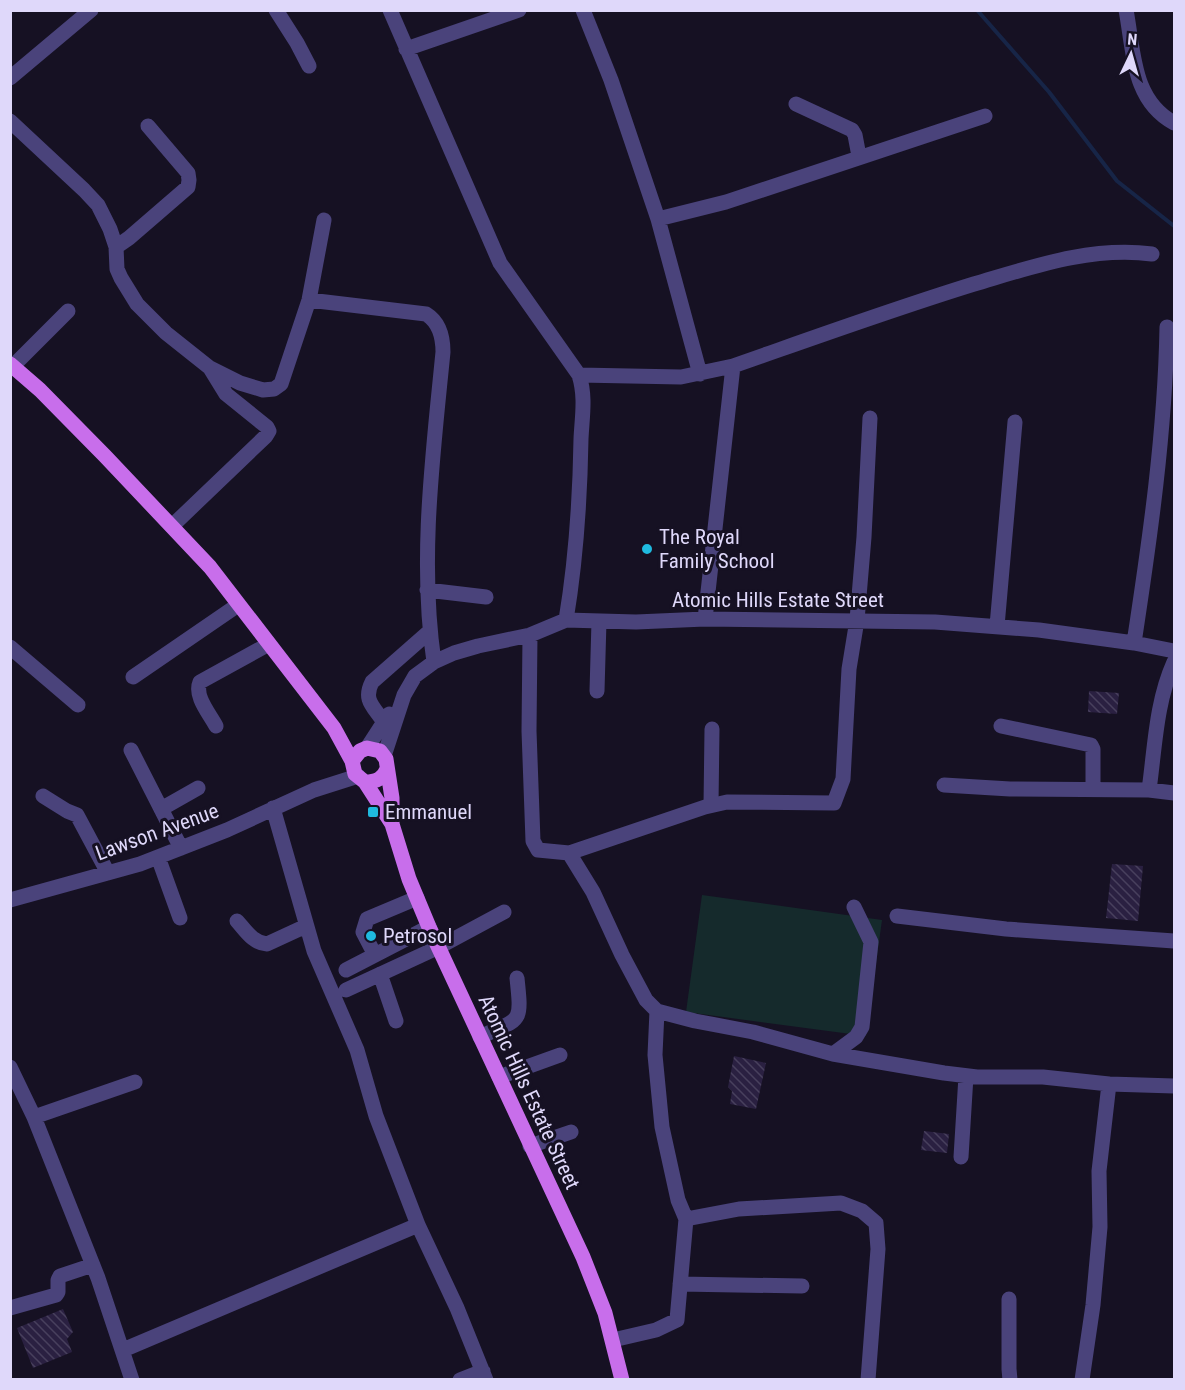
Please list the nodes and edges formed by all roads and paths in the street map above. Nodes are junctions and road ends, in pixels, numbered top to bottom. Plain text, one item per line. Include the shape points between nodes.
1 (91, 10) edge
2 (276, 10) edge
3 (390, 10) edge
4 (519, 10) edge
5 (583, 10) edge
6 (1125, 10) edge
7 (406, 49) junction
8 (309, 66) dead end
9 (10, 78) edge
10 (796, 104) dead end
11 (985, 116) dead end
12 (10, 122) edge
13 (1174, 123) edge
14 (148, 126) dead end
15 (859, 156) junction
16 (658, 219) junction
17 (324, 220) dead end
18 (116, 247) junction
19 (1152, 254) dead end
20 (309, 300) junction
21 (68, 311) dead end
22 (1167, 327) dead end
23 (1170, 362) edge
24 (12, 365) edge
25 (733, 366) junction
26 (210, 368) junction
27 (700, 374) junction
28 (579, 375) junction
29 (870, 418) dead end
30 (1015, 422) dead end
31 (172, 526) junction
32 (427, 590) junction
33 (486, 597) dead end
34 (238, 605) junction
35 (705, 619) junction
36 (566, 620) junction
37 (857, 620) junction
38 (599, 621) junction
39 (997, 626) junction
40 (430, 631) junction
41 (530, 635) junction
42 (1134, 643) junction
43 (269, 644) junction
44 (10, 647) edge
45 (1174, 651) edge
46 (395, 661) junction
47 (434, 662) junction
48 (1174, 662) edge
49 (415, 676) junction
50 (133, 677) dead end
51 (597, 691) dead end
52 (404, 695) junction
53 (78, 705) dead end
54 (383, 721) junction
55 (216, 726) dead end
56 (1001, 726) dead end
57 (712, 729) dead end
58 (131, 750) dead end
59 (386, 762) junction
60 (359, 764) junction
61 (944, 785) dead end
62 (198, 788) dead end
63 (1093, 788) junction
64 (1149, 790) junction
65 (1174, 793) edge
66 (44, 796) dead end
67 (711, 806) junction
68 (273, 808) junction
69 (161, 809) junction
70 (392, 824) junction
71 (181, 849) junction
72 (569, 853) junction
73 (158, 857) junction
74 (108, 873) junction
75 (417, 898) junction
76 (10, 900) edge
77 (854, 907) dead end
78 (504, 912) dead end
79 (897, 916) dead end
80 (180, 918) dead end
81 (237, 921) dead end
82 (306, 926) junction
83 (429, 927) junction
84 (1174, 940) edge
85 (438, 947) junction
86 (375, 955) junction
87 (346, 970) dead end
88 (380, 974) junction
89 (517, 978) dead end
90 (346, 990) dead end
91 (657, 1011) junction
92 (396, 1021) dead end
93 (480, 1037) junction
94 (833, 1054) junction
95 (560, 1055) dead end
96 (10, 1067) edge
97 (966, 1076) junction
98 (499, 1077) junction
99 (135, 1082) dead end
100 (1109, 1084) junction
101 (1174, 1086) edge
102 (34, 1117) junction
103 (571, 1132) dead end
104 (530, 1146) junction
105 (961, 1157) dead end
106 (686, 1219) junction
107 (418, 1225) junction
108 (93, 1265) junction
109 (680, 1284) junction
110 (802, 1286) dead end
111 (1009, 1299) dead end
112 (10, 1308) edge
113 (613, 1340) junction
114 (123, 1350) junction
115 (484, 1375) edge
116 (132, 1380) edge
117 (460, 1380) edge
118 (622, 1380) edge
119 (868, 1380) edge
120 (1010, 1380) edge
121 (1082, 1380) edge

1 - 9 street
2 - 8 street
3 - 7 street
4 - 7 street
5 - 16 street
6 - 13 street via 1141,88 1163,117
7 - 28 street via 500,263
10 - 15 street via 852,130
11 - 15 street
12 - 18 street via 98,206
14 - 18 street via 188,172 188,187
15 - 16 street via 726,201
16 - 27 street
17 - 20 street
18 - 26 street via 117,270 137,303 166,333
19 - 25 street via 1131,251 1082,256 1026,269
20 - 26 street via 281,384 274,389 240,383
20 - 32 street via 418,312 438,326 443,352 430,495
21 - 24 street
22 - 23 street
23 - 42 street
24 - 31 main road
25 - 27 street
25 - 35 street
26 - 31 street via 226,394 269,431
27 - 28 street
28 - 36 street via 584,393 580,499
29 - 37 street
30 - 39 street
31 - 34 main road
32 - 33 street
32 - 40 street
34 - 43 main road
34 - 50 street
35 - 37 street, Atomic Hills Estate Street
35 - 38 street, Atomic Hills Estate Street
36 - 38 street, Atomic Hills Estate Street
36 - 41 street, Atomic Hills Estate Street
37 - 39 street, Atomic Hills Estate Street
37 - 67 street via 849,669 843,779 834,803 727,802
38 - 51 street
39 - 42 street, Atomic Hills Estate Street
40 - 46 street
40 - 47 street
41 - 47 street, Atomic Hills Estate Street via 478,646
41 - 72 street via 533,841 538,850
42 - 45 street, Atomic Hills Estate Street
43 - 55 street via 200,682 198,694
43 - 60 main road
44 - 53 street
46 - 49 street
46 - 54 street via 372,682 368,692
47 - 49 street, Atomic Hills Estate Street
48 - 64 street via 1160,707
49 - 52 street, Atomic Hills Estate Street
52 - 54 street, Atomic Hills Estate Street
52 - 59 street, Atomic Hills Estate Street
54 - 60 street, Atomic Hills Estate Street
56 - 63 street via 1087,742 1093,749
57 - 67 street
58 - 69 street
59 - 60 main road via 377,749
59 - 60 main road via 383,776 376,781
59 - 70 main road, Atomic Hills Estate Street
60 - 68 street, Lawson Avenue
60 - 70 main road, Atomic Hills Estate Street
61 - 63 street
62 - 69 street
63 - 64 street
64 - 65 street
66 - 74 street via 77,815
67 - 72 street
68 - 71 street, Lawson Avenue
68 - 82 street
69 - 71 street
70 - 75 main road, Atomic Hills Estate Street
71 - 73 street, Lawson Avenue
72 - 91 street via 593,892 646,1000
73 - 74 street, Lawson Avenue
73 - 80 street
74 - 76 street, Lawson Avenue
75 - 83 main road, Atomic Hills Estate Street
75 - 86 street via 368,919 363,932
77 - 94 street via 871,942 862,1027 856,1037
78 - 85 street
79 - 84 street
81 - 82 street via 260,944
82 - 107 street via 357,1050 376,1116
83 - 85 main road, Atomic Hills Estate Street
83 - 86 street
85 - 88 street
85 - 93 main road, Atomic Hills Estate Street
86 - 87 street
88 - 90 street
88 - 92 street
89 - 93 street via 519,1015 515,1021
91 - 94 street
91 - 106 street via 655,1054 662,1127
93 - 98 main road, Atomic Hills Estate Street
94 - 97 street
95 - 98 street
96 - 102 street
97 - 100 street via 1043,1077
97 - 105 street
98 - 104 main road, Atomic Hills Estate Street
99 - 102 street
100 - 101 street
100 - 121 street via 1099,1171 1100,1227 1093,1305
102 - 108 street
103 - 104 street
104 - 113 main road, Atomic Hills Estate Street via 583,1257
106 - 109 street
106 - 119 street via 739,1209 841,1203 876,1222 878,1249
107 - 114 street
107 - 115 street
108 - 112 street via 60,1276 56,1295
108 - 114 street
109 - 110 street
109 - 113 street via 677,1320 656,1330
111 - 120 street
113 - 118 main road, Atomic Hills Estate Street
114 - 116 street
115 - 117 street

